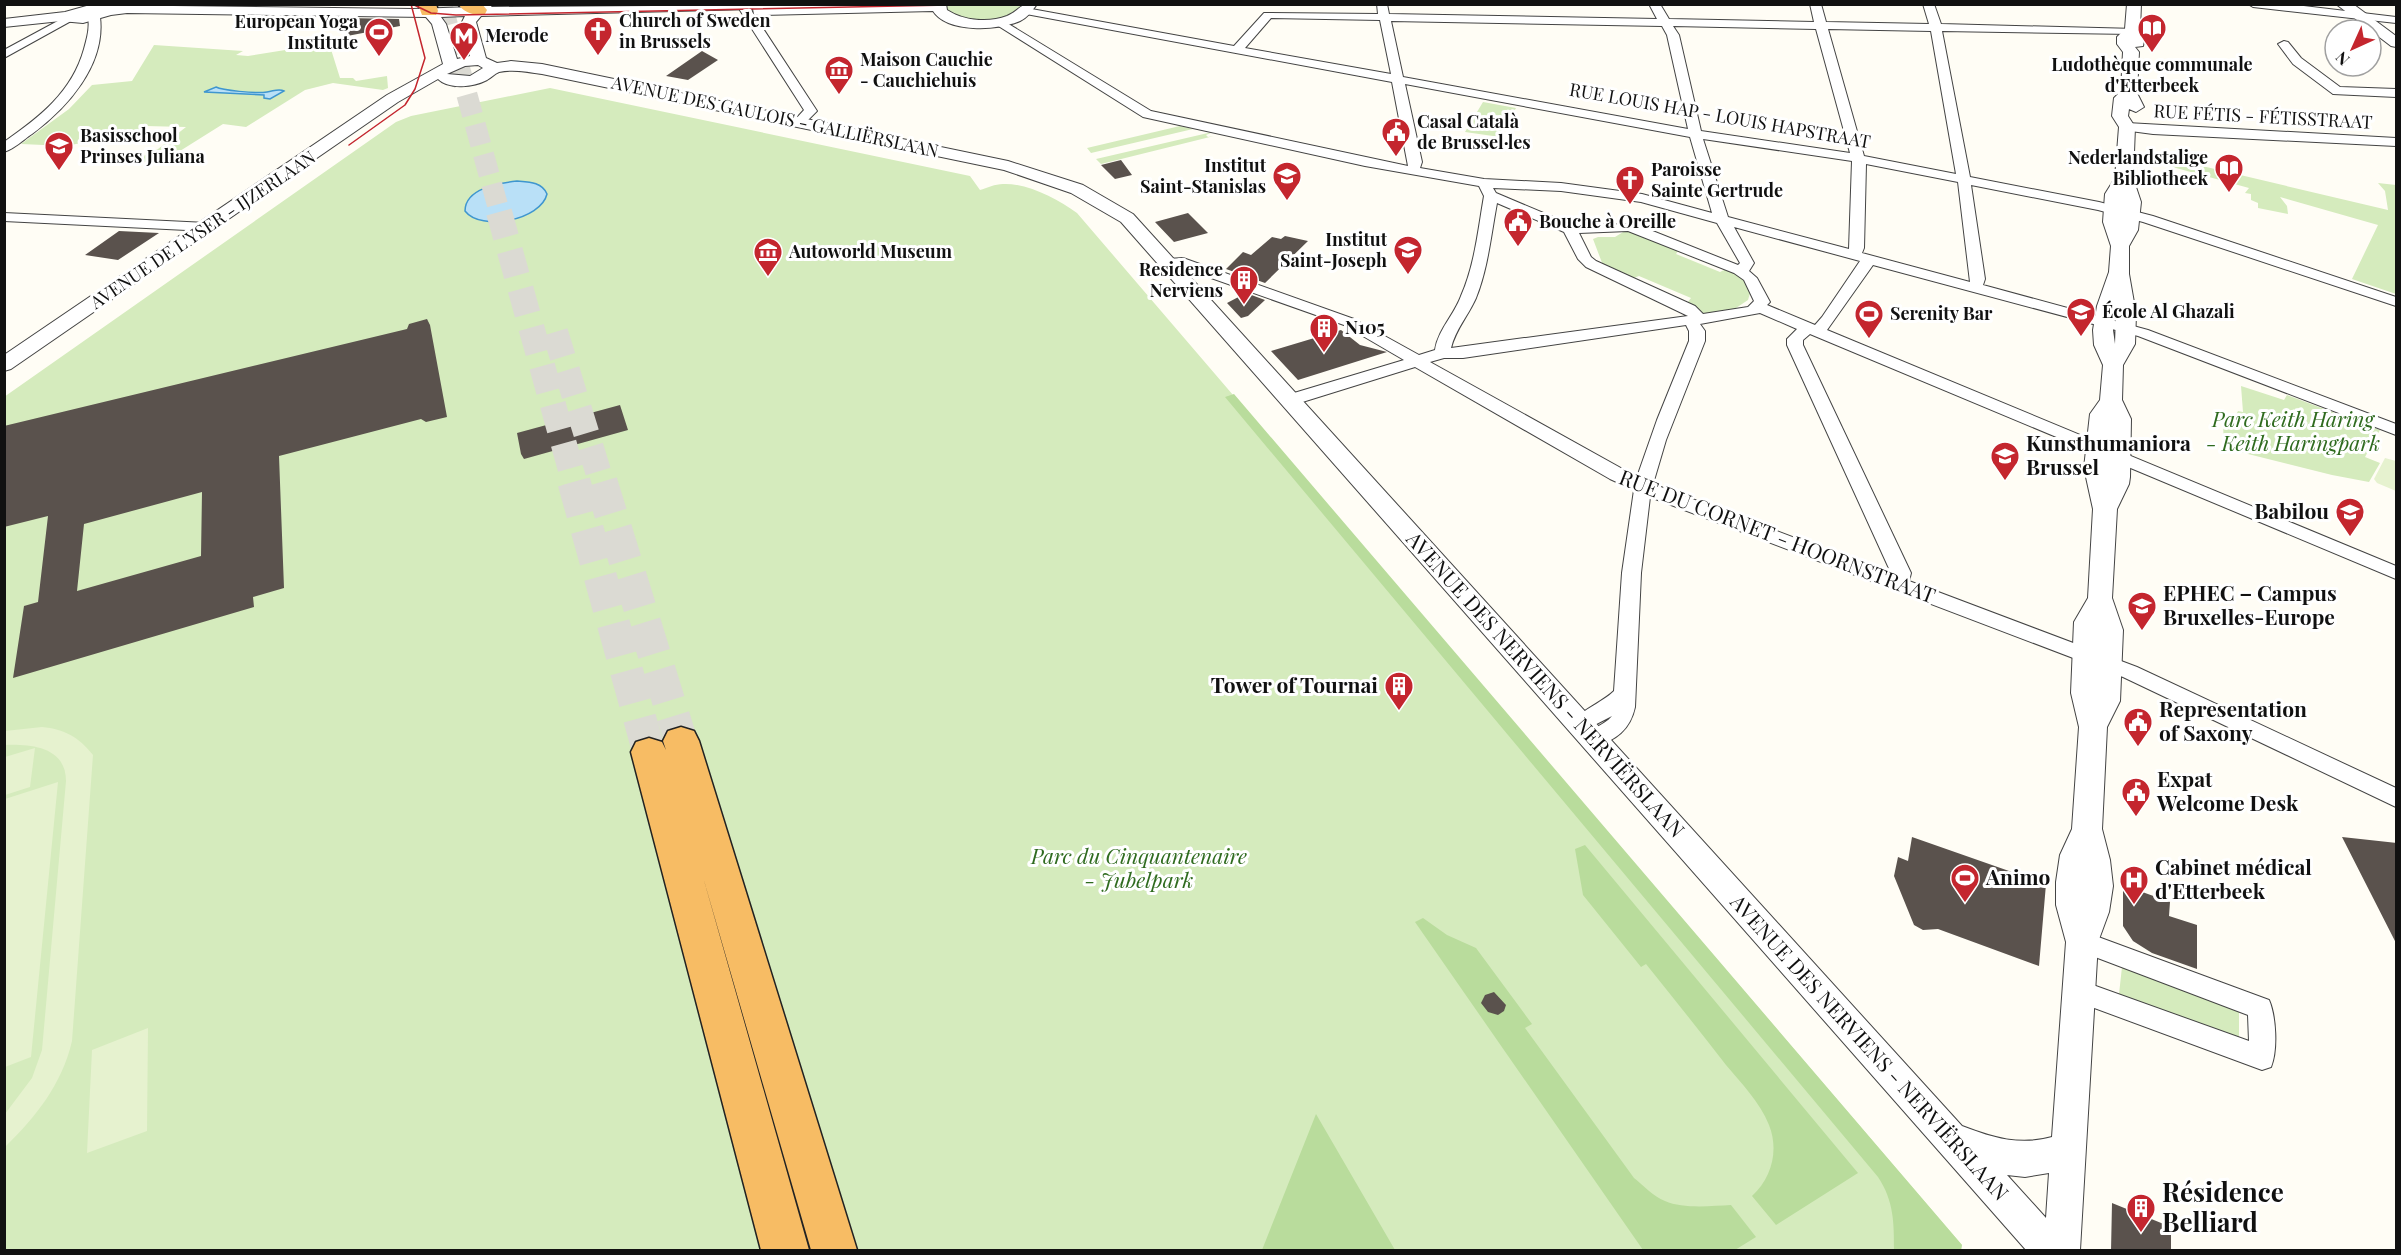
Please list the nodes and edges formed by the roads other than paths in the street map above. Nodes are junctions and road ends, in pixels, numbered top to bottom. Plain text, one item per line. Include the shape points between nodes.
1 (776, 4) edge
2 (1260, 4) edge
3 (1654, 4) edge
4 (1815, 4) edge
5 (1928, 4) edge
6 (2134, 4) edge
7 (2253, 4) edge
8 (2343, 4) edge
9 (939, 6) edge
10 (1030, 6) edge
11 (743, 7) edge
12 (877, 7) edge
13 (429, 9) edge
14 (476, 9) edge
15 (95, 10) edge
16 (1383, 10) edge
17 (2357, 14) junction
18 (1268, 15) junction
19 (67, 17) junction
20 (2397, 20) edge
21 (998, 22) junction
22 (1665, 22) junction
23 (4, 23) edge
24 (1820, 24) junction
25 (1935, 26) junction
26 (2132, 31) junction
27 (2397, 43) edge
28 (2284, 44) dead end
29 (1237, 50) junction
30 (4, 55) edge
31 (485, 63) junction
32 (447, 71) junction
33 (1398, 80) junction
34 (2397, 93) edge
35 (799, 122) junction
36 (2127, 127) junction
37 (1696, 134) junction
38 (2397, 142) edge
39 (4, 148) edge
40 (1858, 159) junction
41 (1008, 166) joint
42 (1413, 170) junction
43 (1964, 180) junction
44 (1484, 183) junction
45 (1491, 196) junction
46 (2122, 213) junction
47 (4, 217) edge
48 (1725, 220) junction
49 (207, 227) junction
50 (1570, 229) junction
51 (1862, 257) junction
52 (1168, 263) junction
53 (1739, 270) junction
54 (2119, 274) junction
55 (1975, 287) junction
56 (2397, 302) edge
57 (1759, 307) junction
58 (1695, 320) junction
59 (2104, 322) junction
60 (2126, 328) junction
61 (1812, 329) junction
62 (1443, 353) junction
63 (1418, 360) junction
64 (4, 365) edge
65 (2113, 365) junction
66 (1290, 400) junction
67 (2111, 400) junction
68 (2397, 430) edge
69 (2096, 447) junction
70 (2120, 457) junction
71 (1644, 488) junction
72 (2105, 510) junction
73 (2397, 573) edge
74 (1898, 585) junction
75 (2097, 660) junction
76 (1588, 731) junction
77 (2397, 798) edge
78 (2082, 942) junction
79 (2079, 992) junction
80 (1950, 1138) junction
81 (2067, 1150) junction
82 (785, 1251) edge
83 (834, 1251) edge
84 (2050, 1251) edge
85 (2062, 1251) edge

1 - 11 street
2 - 18 street
3 - 22 street
4 - 24 street
5 - 25 street
6 - 26 street
7 - 17 street
8 - 17 street
9 - 12 street
9 - 21 street via 943,15 962,22
10 - 21 street via 1015,18
10 - 29 street, RUE LOUIS HAP - LOUIS HAPSTRAAT
11 - 12 street
11 - 14 street
11 - 35 street via 811,111
13 - 14 street
13 - 15 street
13 - 32 street via 439,24
14 - 31 street via 469,22
15 - 19 street
15 - 39 street via 88,64 73,89 51,112
16 - 18 street
16 - 22 street
16 - 33 street
17 - 20 street
17 - 27 street
18 - 29 street
19 - 23 street
19 - 30 street
21 - 42 street via 1147,114
22 - 24 street
22 - 37 street via 1673,35
24 - 25 street
24 - 40 street
25 - 26 street
25 - 43 street
26 - 36 street via 2139,39 2138,47 2131,52 2129,93 2135,101 2136,119
28 - 34 street via 2297,62 2337,90
29 - 33 street, RUE LOUIS HAP - LOUIS HAPSTRAAT
31 - 32 street, AVENUE DES GAULOIS - GALLIËRSLAAN via 484,75 470,80 455,81
31 - 35 street, AVENUE DES GAULOIS - GALLIËRSLAAN via 542,69
32 - 49 street, AVENUE DE L'YSER - IJZERLAAN via 401,94
33 - 37 street, RUE LOUIS HAP - LOUIS HAPSTRAAT
33 - 42 street via 1415,162
35 - 41 street, AVENUE DES GAULOIS - GALLIËRSLAAN
36 - 38 street, RUE FÉTIS - FÉTISSTRAAT
36 - 46 street via 2124,178 2132,202
37 - 40 street, RUE LOUIS HAP - LOUIS HAPSTRAAT
37 - 48 street via 1718,211
40 - 43 street, RUE LOUIS HAP - LOUIS HAPSTRAAT
40 - 51 street via 1857,248
41 - 52 street, AVENUE DES NERVIENS - NERVIËRSLAAN via 1077,189 1116,210
42 - 44 street
43 - 46 street, RUE LOUIS HAP - LOUIS HAPSTRAAT
43 - 55 street via 1978,279
44 - 45 street
44 - 48 street via 1611,193
45 - 50 street
45 - 62 street via 1479,261
46 - 54 street via 2129,230 2120,246
46 - 56 street, RUE LOUIS HAP - LOUIS HAPSTRAAT
47 - 49 street
48 - 51 street
48 - 53 street via 1748,262
49 - 64 street, AVENUE DE L'YSER - IJZERLAAN
50 - 53 street via 1630,227
50 - 58 street via 1591,264 1690,309
51 - 55 street
51 - 61 street via 1828,320
52 - 63 street, RUE DU CORNET - HOORNSTRAAT via 1178,261 1349,322
52 - 66 street, AVENUE DES NERVIENS - NERVIËRSLAAN
53 - 57 street via 1755,285 1762,302
54 - 59 street
54 - 60 street
55 - 59 street
57 - 58 street
57 - 61 street
58 - 62 street
58 - 71 street via 1697,341
59 - 60 street
59 - 65 street via 2103,339
60 - 65 street via 2125,344
60 - 68 street
61 - 69 street
61 - 74 street via 1795,339 1795,345 1902,573
62 - 63 street
63 - 66 street
63 - 71 street, RUE DU CORNET - HOORNSTRAAT
65 - 67 street
66 - 76 street, AVENUE DES NERVIENS - NERVIËRSLAAN
67 - 69 street via 2101,414
67 - 70 street via 2120,419
69 - 70 street
69 - 72 street via 2096,478
70 - 72 street via 2118,484
70 - 73 street
71 - 74 street, RUE DU CORNET - HOORNSTRAAT
71 - 76 street via 1631,592 1623,721 1615,729
72 - 75 street via 2100,598 2110,630
74 - 75 street, RUE DU CORNET - HOORNSTRAAT
75 - 77 street, RUE DU CORNET - HOORNSTRAAT
75 - 78 street via 2084,693 2093,727 2087,830 2097,862 2099,892
76 - 80 street, AVENUE DES NERVIENS - NERVIËRSLAAN
78 - 79 street
78 - 79 street via 2260,1008 2262,1058
79 - 81 street
80 - 81 street via 2014,1159 2034,1159
80 - 84 street, AVENUE DES NERVIENS - NERVIËRSLAAN
81 - 85 street
82 - 83 highway via 665,746

